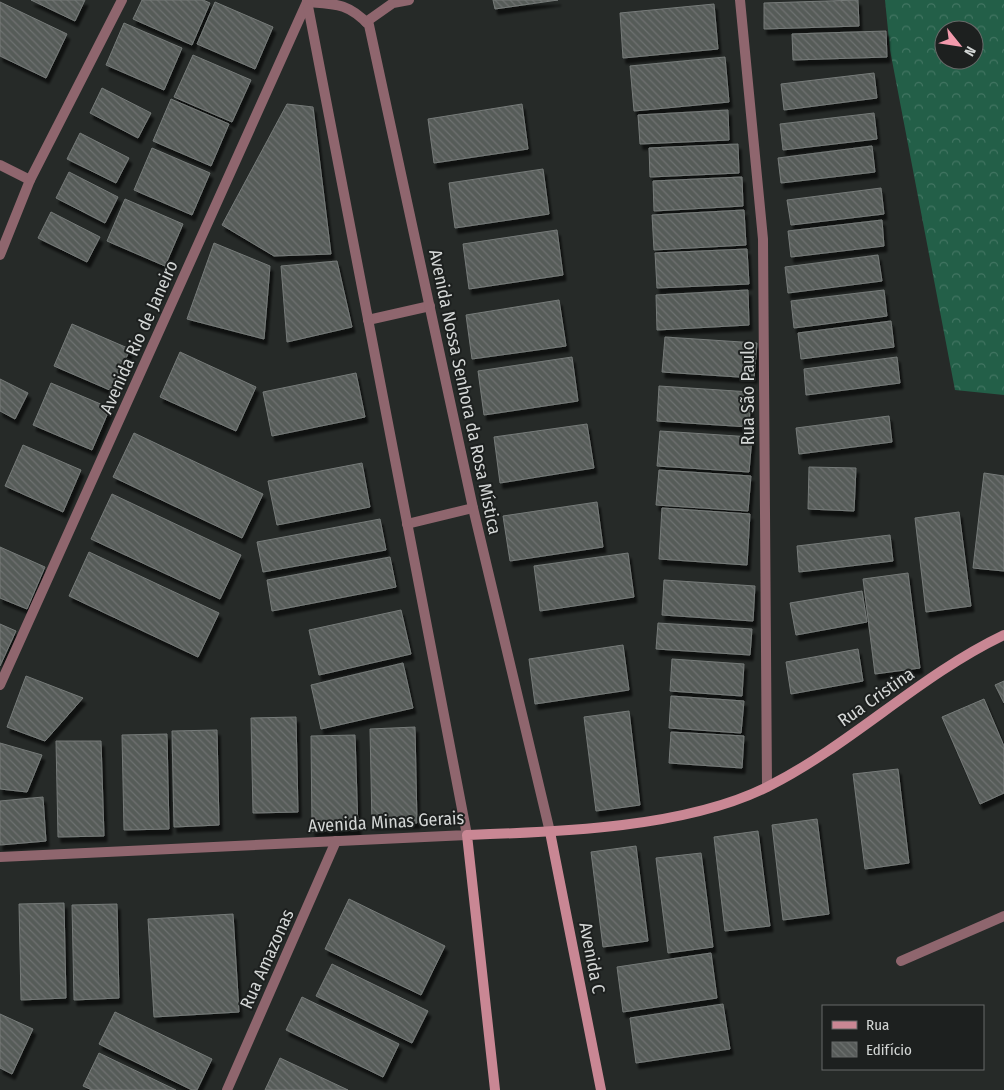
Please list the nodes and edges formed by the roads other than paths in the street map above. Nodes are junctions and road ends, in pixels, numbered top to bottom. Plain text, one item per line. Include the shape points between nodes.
1 (122, 0) edge
2 (409, 0) edge
3 (740, 0) edge
4 (307, 1) edge
5 (366, 22) junction
6 (0, 164) edge
7 (30, 180) junction
8 (0, 255) edge
9 (430, 306) junction
10 (368, 320) junction
11 (473, 508) junction
12 (407, 524) junction
13 (1004, 635) edge
14 (0, 684) edge
15 (767, 787) junction
16 (550, 832) junction
17 (467, 835) junction
18 (336, 841) junction
19 (0, 857) edge
20 (1004, 916) edge
21 (900, 961) dead end
22 (227, 1090) edge
23 (495, 1090) edge
24 (601, 1090) edge

1 - 7 street
2 - 5 street via 393,3
3 - 15 street, Rua São Paulo via 763,239
4 - 5 street via 340,4 357,12
4 - 10 street
4 - 14 street, Avenida Rio de Janeiro
5 - 9 street, Avenida Nossa Senhora da Rosa Mística
6 - 7 street
7 - 8 street
9 - 10 street
9 - 11 street, Avenida Nossa Senhora da Rosa Mística
10 - 12 street
11 - 12 street
11 - 16 street, Avenida Nossa Senhora da Rosa Mística
12 - 17 street
13 - 15 main road, Rua Cristina via 970,651 824,754
15 - 16 main road, Avenida Minas Gerais via 693,812
16 - 17 main road, Avenida Minas Gerais
16 - 24 main road, Avenida C
17 - 18 street, Avenida Minas Gerais
17 - 23 main road
18 - 19 street, Avenida Minas Gerais
18 - 22 street, Rua Amazonas
20 - 21 street

